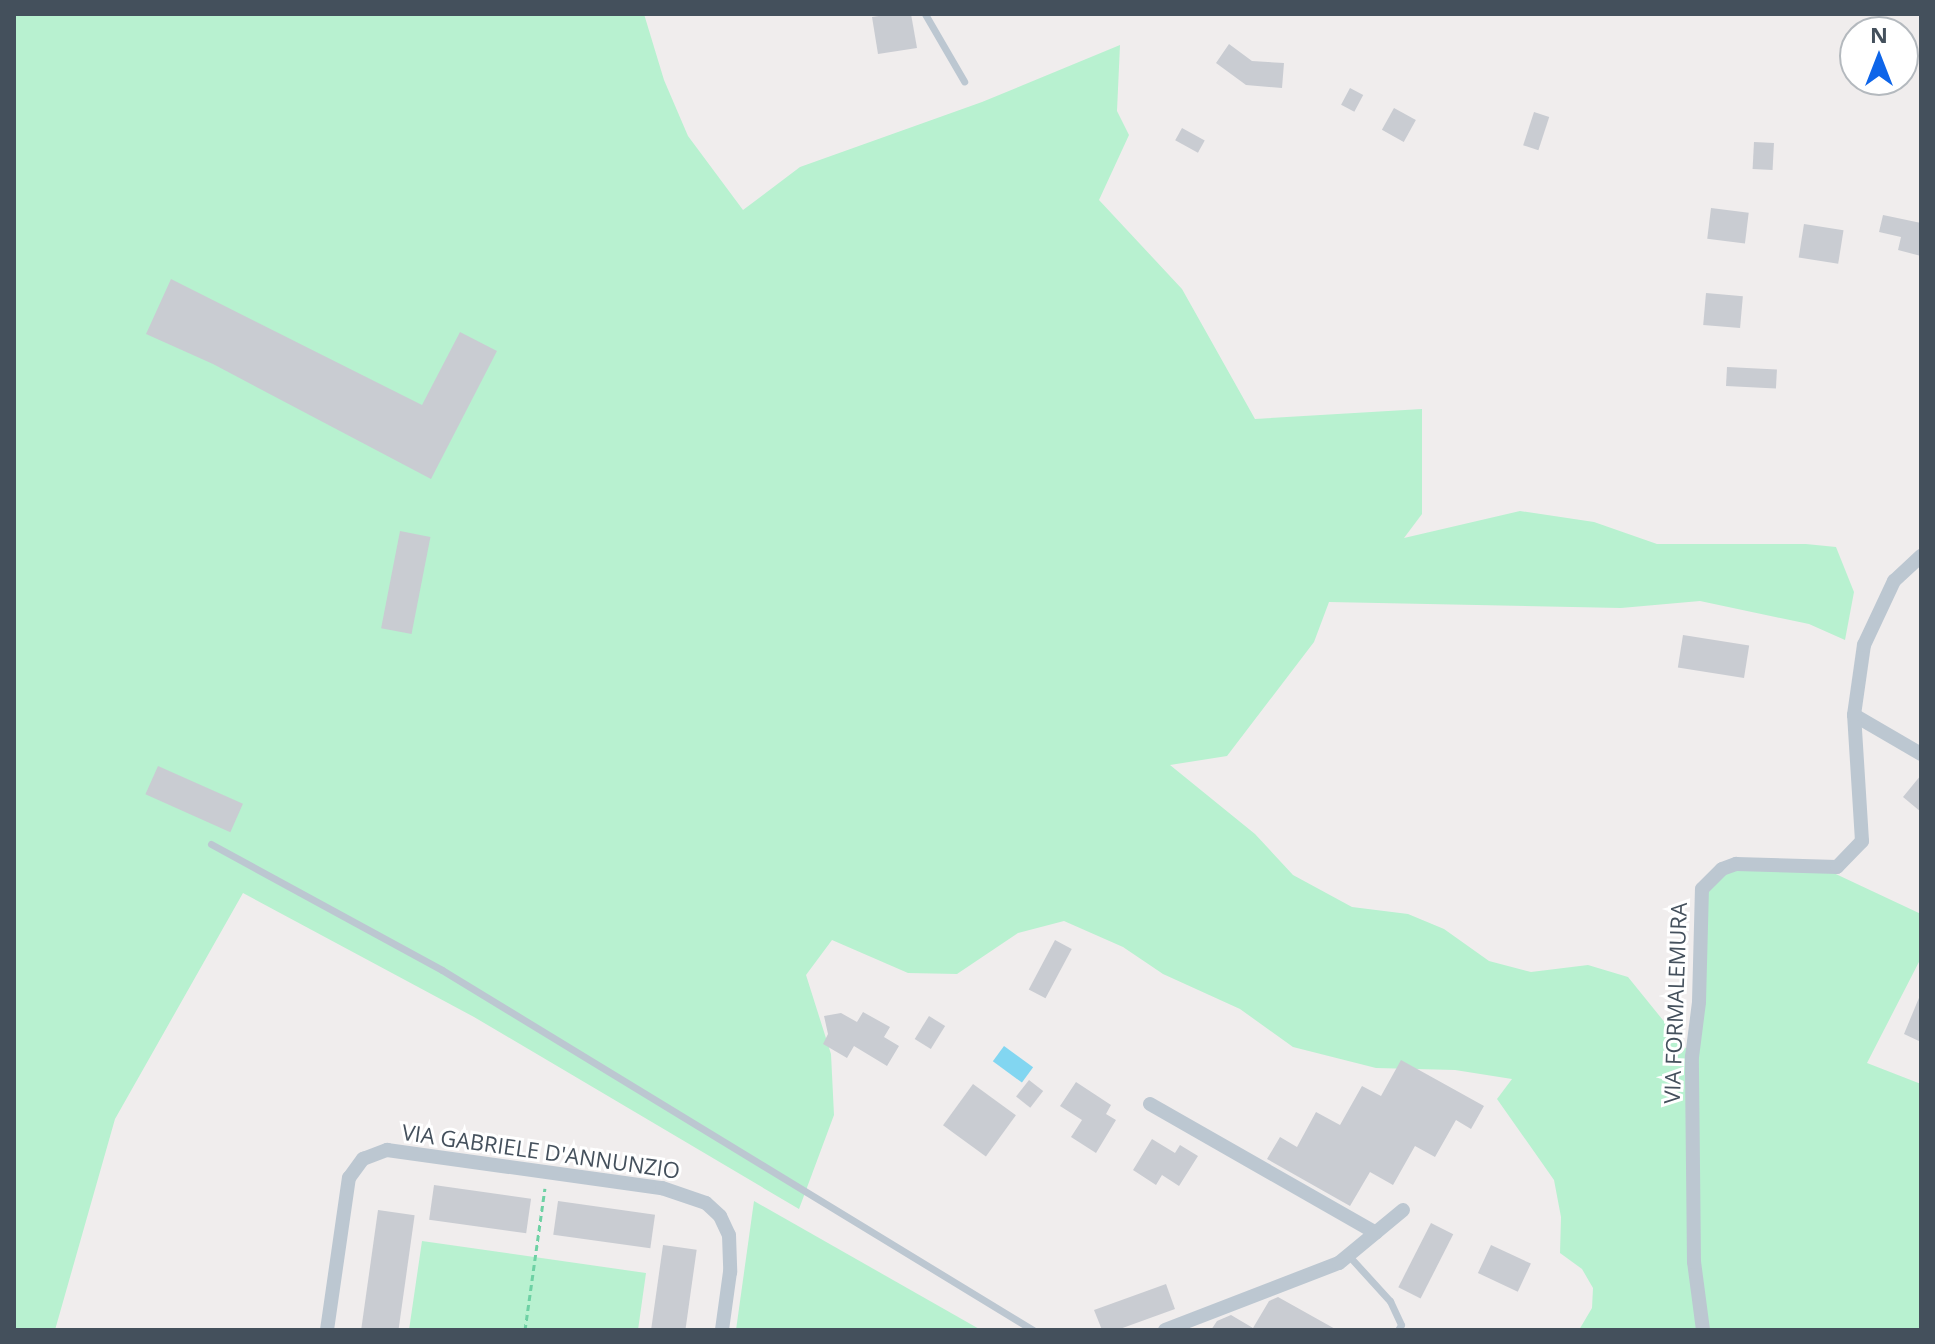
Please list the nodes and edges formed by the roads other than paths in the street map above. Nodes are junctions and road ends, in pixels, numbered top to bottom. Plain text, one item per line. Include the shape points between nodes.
1 (925, 14) edge
2 (964, 81) dead end
3 (1921, 556) edge
4 (1854, 715) junction
5 (1921, 754) edge
6 (211, 844) dead end
7 (1150, 1104) dead end
8 (1403, 1210) dead end
9 (1376, 1233) junction
10 (1349, 1255) junction
11 (327, 1330) edge
12 (722, 1330) edge
13 (1033, 1330) edge
14 (1165, 1330) edge
15 (1398, 1330) edge
16 (1703, 1330) edge

1 - 2 lane
3 - 4 street, VIA FORMALEMURA via 1894,581 1864,645
4 - 5 street
4 - 16 street, VIA FORMALEMURA via 1862,841 1848,860 1823,868 1736,864 1709,879 1700,897 1700,986 1692,1057 1694,1262
6 - 13 lane via 442,970
7 - 9 street
8 - 9 street
9 - 10 street
10 - 14 street
10 - 15 lane via 1390,1301 1401,1325
11 - 12 street, VIA GABRIELE D'ANNUNZIO via 348,1185 363,1159 391,1150 671,1190 714,1208 727,1227 730,1247

